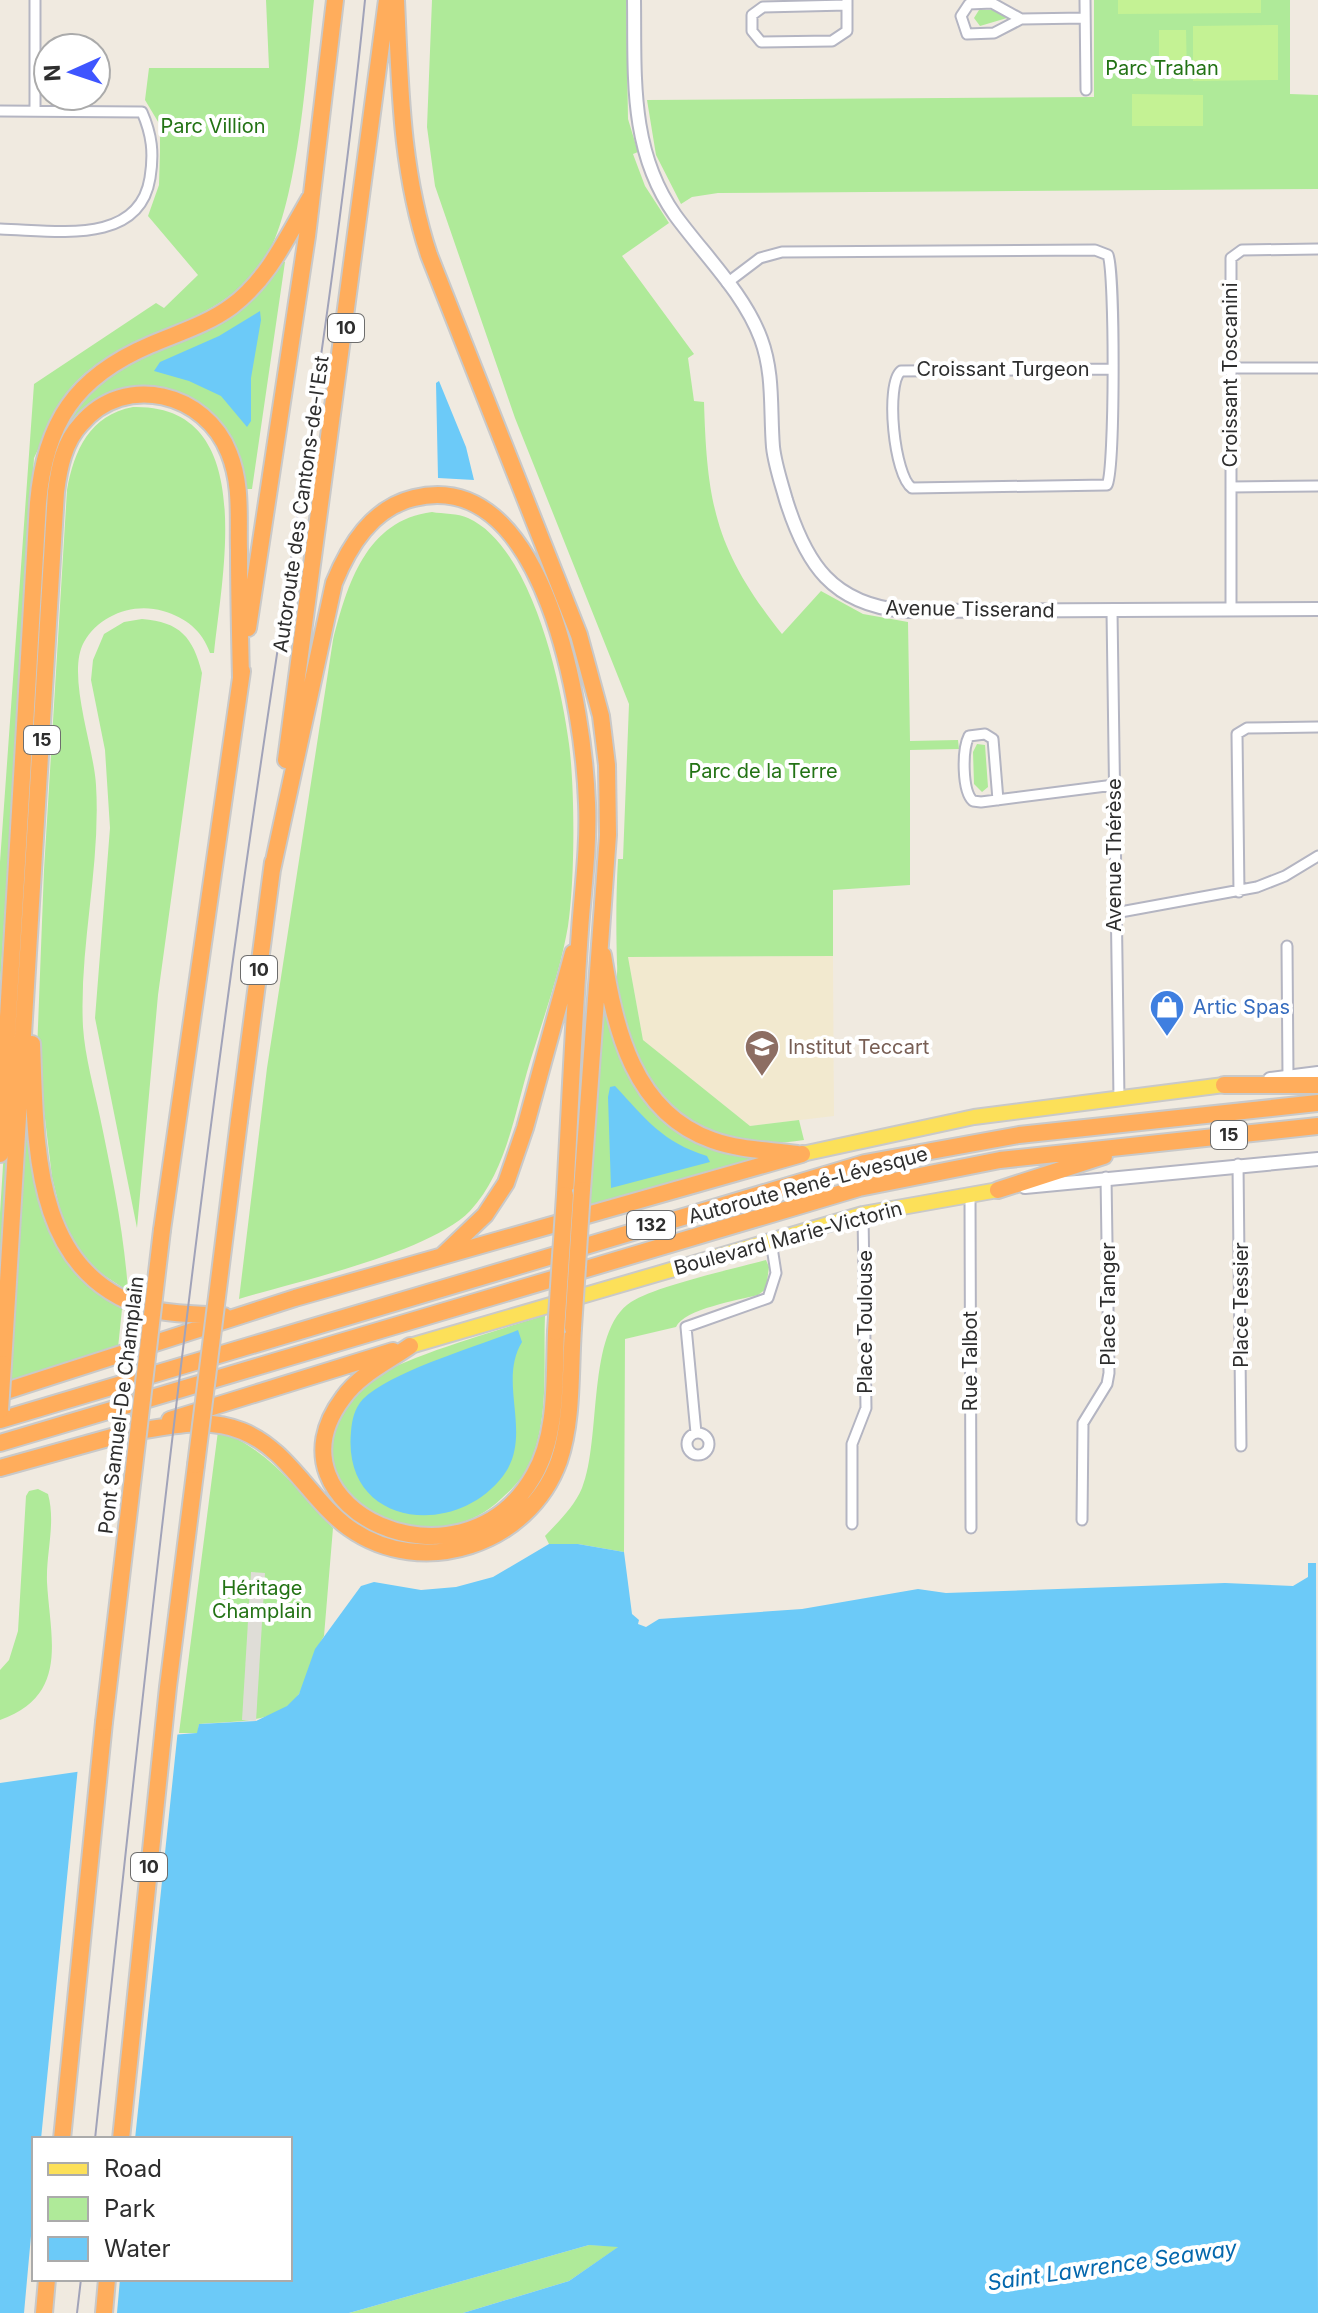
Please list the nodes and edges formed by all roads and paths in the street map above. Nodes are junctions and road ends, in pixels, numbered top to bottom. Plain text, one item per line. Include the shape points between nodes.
1 (35, 0) edge
2 (335, 0) edge
3 (387, 0) edge
4 (396, 0) edge
5 (634, 0) edge
6 (1085, 0) edge
7 (847, 3) edge
8 (1085, 18) junction
9 (1021, 19) junction
10 (35, 32) edge
11 (1086, 90) dead end
12 (0, 111) edge
13 (32, 111) edge
14 (112, 112) edge
15 (313, 193) junction
16 (0, 229) edge
17 (1318, 249) edge
18 (727, 283) junction
19 (1230, 368) junction
20 (1318, 368) edge
21 (1112, 369) junction
22 (1318, 486) edge
23 (1231, 487) junction
24 (1318, 609) edge
25 (1231, 610) junction
26 (1112, 611) junction
27 (241, 679) junction
28 (1318, 727) edge
29 (1114, 785) junction
30 (998, 800) junction
31 (1318, 856) edge
32 (272, 870) junction
33 (1239, 892) junction
34 (1115, 913) junction
35 (580, 928) junction
36 (601, 940) junction
37 (1287, 946) dead end
38 (29, 967) junction
39 (6, 1038) junction
40 (0, 1064) edge
41 (1318, 1073) edge
42 (1288, 1076) junction
43 (1224, 1085) junction
44 (1318, 1085) edge
45 (1119, 1099) junction
46 (1318, 1103) edge
47 (1318, 1126) edge
48 (1140, 1145) junction
49 (0, 1154) edge
50 (802, 1154) junction
51 (1318, 1159) edge
52 (1238, 1164) junction
53 (1106, 1177) junction
54 (998, 1190) junction
55 (970, 1194) junction
56 (863, 1214) junction
57 (771, 1241) junction
58 (443, 1255) junction
59 (234, 1317) junction
60 (564, 1330) junction
61 (410, 1346) junction
62 (0, 1393) edge
63 (0, 1410) edge
64 (0, 1420) edge
65 (128, 1433) junction
66 (696, 1433) dead end
67 (0, 1443) edge
68 (1241, 1446) dead end
69 (0, 1468) edge
70 (1082, 1520) dead end
71 (852, 1524) dead end
72 (971, 1528) dead end
73 (62, 2137) edge
74 (121, 2137) edge
75 (47, 2281) edge
76 (107, 2281) edge
77 (44, 2313) edge
78 (104, 2313) edge

1 - 10 street
2 - 15 highway, Autoroute des Cantons-de-l'Est
3 - 32 highway, Autoroute des Cantons-de-l'Est / 10
4 - 36 highway via 401,120 414,205 579,635 598,701 608,790
5 - 18 street, Avenue Tisserand via 636,108 645,157 670,207
6 - 8 street
7 - 7 street via 763,7 752,15 752,31 761,42 832,41 847,31
8 - 9 street
8 - 11 street
9 - 9 street via 994,33 967,34 961,16 969,4 992,3
12 - 13 street
14 - 16 street via 142,112 152,134 147,200 107,228
15 - 27 highway, Autoroute des Cantons-de-l'Est
15 - 39 highway via 270,268 248,293 216,316 105,369 74,396 52,434 38,503
17 - 19 street, Croissant Toscanini via 1242,250 1232,255
18 - 21 street, Croissant Turgeon via 760,258 782,252 1101,251 1110,259
18 - 26 street, Avenue Tisserand via 755,326 767,358 774,455 796,529 811,561 835,586 873,606 904,611
19 - 20 street
19 - 23 street, Croissant Toscanini
21 - 21 street, Croissant Turgeon via 901,371 894,379 894,428 905,482 917,489 1107,485 1112,468
22 - 23 street, Croissant Toscanini
23 - 25 street, Croissant Toscanini
24 - 25 street, Avenue Tisserand
25 - 26 street, Avenue Tisserand
26 - 29 street, Avenue Thérèse
27 - 38 highway, 15 via 239,500 226,446 204,416 178,400 145,393 110,401 76,430 58,479
27 - 73 highway, Pont Samuel-De Champlain, bridge via 151,1318
28 - 33 street via 1247,728 1237,734
29 - 30 street
29 - 34 street, Avenue Thérèse
30 - 30 street via 977,802 968,796 969,736 993,739
31 - 33 street via 1285,876
32 - 35 highway via 340,567 360,534 387,510 419,497 453,497 488,512 514,537 534,573 562,648 586,778
32 - 74 highway, 10, bridge via 168,1687
33 - 34 street
34 - 45 street, Avenue Thérèse
35 - 58 highway via 512,1168 490,1209
35 - 60 highway, bridge via 565,1195
36 - 50 highway via 622,1043 659,1104 710,1139
36 - 60 highway, bridge via 582,1190
37 - 42 street
38 - 59 highway via 40,1164 50,1210 66,1246 92,1277 127,1300 166,1312
38 - 63 highway, bridge
39 - 40 highway
39 - 49 highway
41 - 42 street
42 - 43 street
43 - 44 highway
43 - 45 main road
45 - 50 main road via 942,1122
46 - 64 highway, Autoroute René-Lévesque / 132 via 1019,1135 865,1163
47 - 48 highway, Autoroute René-Lévesque / 15
48 - 54 highway
48 - 67 highway, Autoroute René-Lévesque / 132 via 1000,1160 859,1188
50 - 58 highway
51 - 52 street, Boulevard Marie-Victorin
52 - 53 street, Boulevard Marie-Victorin
52 - 68 street, Place Tessier
53 - 54 street, Boulevard Marie-Victorin
53 - 70 street, Place Tanger via 1109,1373 1083,1423
54 - 55 main road, Boulevard Marie-Victorin
55 - 56 main road, Boulevard Marie-Victorin
55 - 72 street, Rue Talbot
56 - 57 main road, Boulevard Marie-Victorin
56 - 71 street, Place Toulouse via 866,1408 852,1444
57 - 61 main road, Boulevard Marie-Victorin
57 - 66 street via 776,1273 768,1298 686,1327
58 - 59 highway
59 - 62 highway
60 - 61 highway via 549,1430 534,1475 514,1501 489,1520 437,1536 395,1532 362,1518 340,1494 326,1461 329,1423 344,1396
60 - 65 highway via 565,1437 553,1474 515,1522 460,1549 410,1552 360,1535 328,1510 273,1450 237,1429 201,1423
61 - 65 highway
65 - 69 highway
75 - 77 highway
76 - 78 highway

